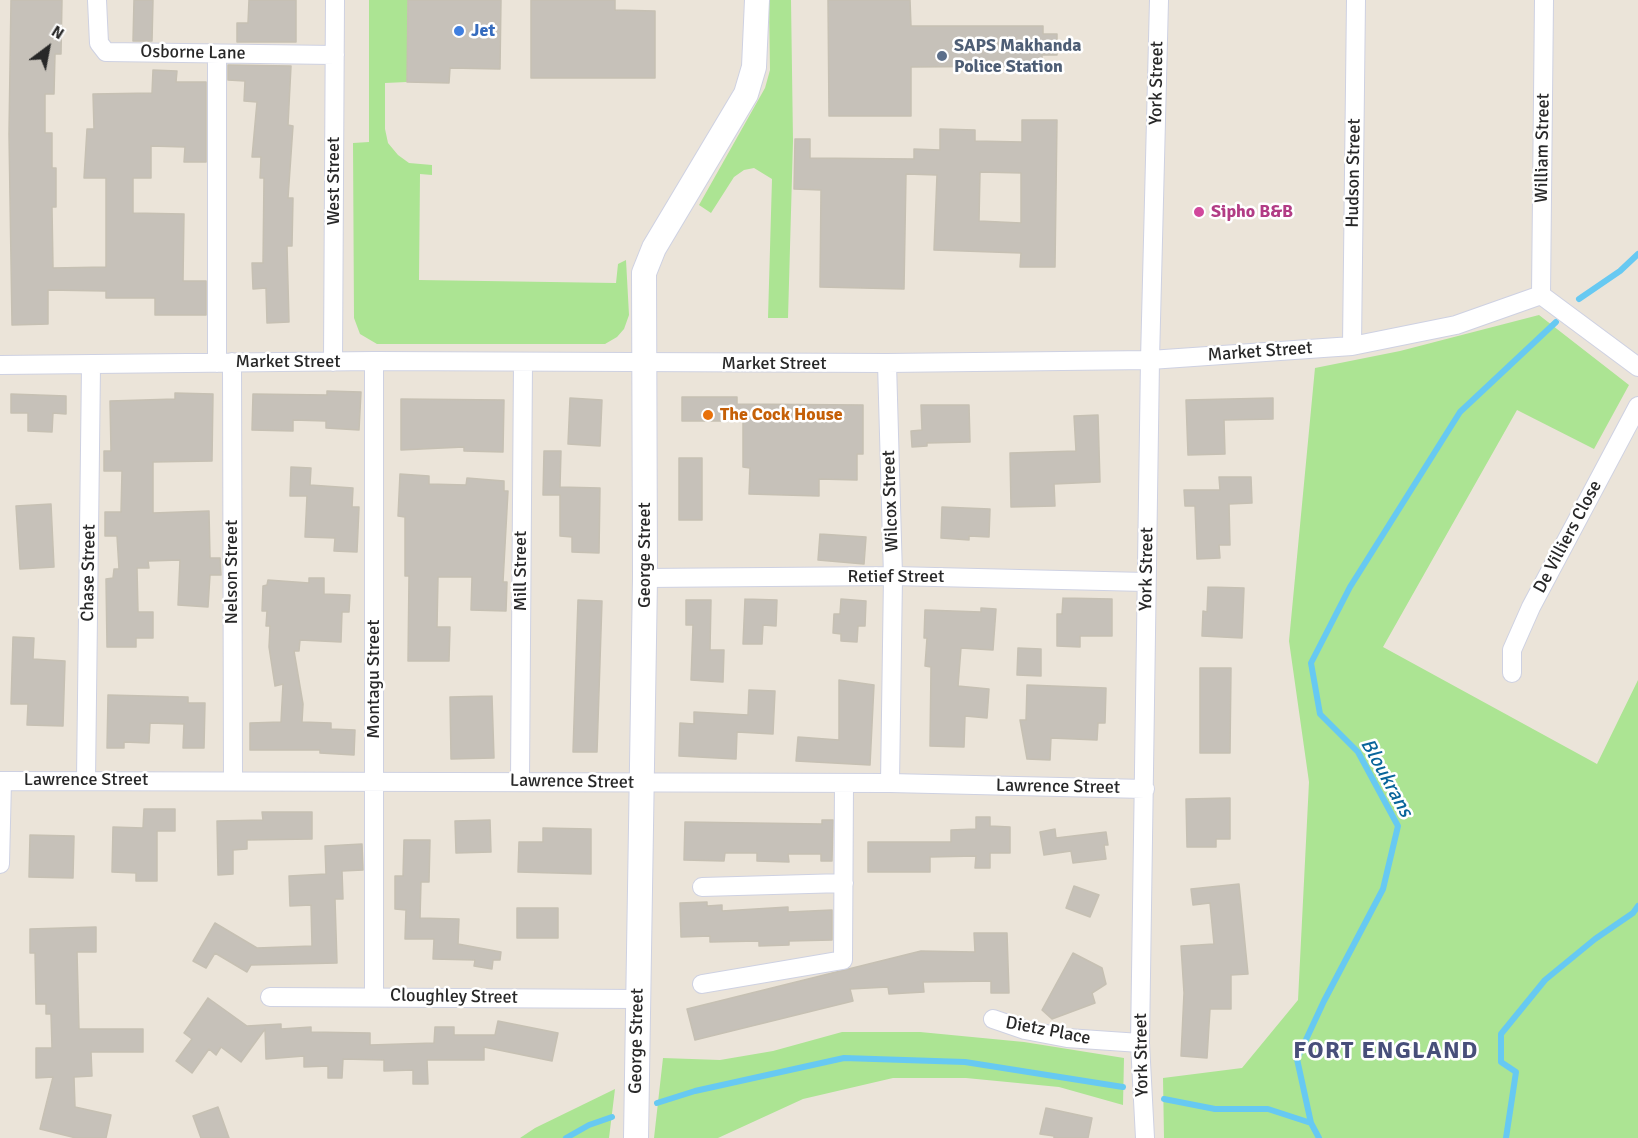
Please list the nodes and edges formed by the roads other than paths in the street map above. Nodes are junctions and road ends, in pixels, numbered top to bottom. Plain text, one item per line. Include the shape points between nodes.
1 (97, 0) edge
2 (335, 0) edge
3 (757, 0) edge
4 (1159, 0) edge
5 (1356, 0) edge
6 (1545, 0) edge
7 (217, 54) junction
8 (335, 56) junction
9 (1541, 295) junction
10 (1352, 346) junction
11 (1150, 360) junction
12 (374, 361) junction
13 (333, 362) junction
14 (523, 362) junction
15 (224, 363) junction
16 (887, 363) junction
17 (644, 364) junction
18 (0, 365) edge
19 (91, 366) junction
20 (1638, 367) edge
21 (1638, 406) edge
22 (893, 576) junction
23 (645, 578) junction
24 (1146, 582) junction
25 (1512, 673) dead end
26 (86, 780) junction
27 (374, 780) junction
28 (1, 781) edge
29 (233, 781) junction
30 (520, 781) junction
31 (844, 783) junction
32 (890, 783) junction
33 (642, 784) junction
34 (1145, 789) junction
35 (0, 864) edge
36 (844, 883) junction
37 (702, 887) dead end
38 (702, 984) dead end
39 (374, 996) junction
40 (270, 997) dead end
41 (638, 999) junction
42 (993, 1019) dead end
43 (1140, 1043) junction
44 (636, 1138) edge
45 (1144, 1138) edge

1 - 7 street, Osborne Lane via 99,43 106,51
2 - 8 street, West Street
3 - 17 main road, George Street via 754,67 746,94 647,262
4 - 11 street, York Street
5 - 10 street, Hudson Street
6 - 9 street, William Street
7 - 8 street, Osborne Lane
7 - 15 street, Nelson Street
8 - 13 street, West Street
9 - 10 street, Market Street via 1456,325
9 - 20 street
10 - 11 street, Market Street
11 - 16 street, Market Street
11 - 24 street, York Street
12 - 13 street, Market Street
12 - 14 street, Market Street
12 - 27 street, Montagu Street
13 - 15 street, Market Street
14 - 17 street, Market Street
14 - 30 street, Mill Street
15 - 19 street, Market Street
15 - 29 street, Nelson Street
16 - 17 street, Market Street
16 - 22 street, Wilcox Street
17 - 23 main road, George Street
18 - 19 street, Market Street
19 - 26 street, Chase Street
21 - 25 street, De Villiers Close via 1531,607 1512,650
22 - 23 street, Retief Street
22 - 24 street, Retief Street
22 - 32 street, Wilcox Street
23 - 33 main road, George Street
24 - 34 street, York Street
26 - 28 street, Lawrence Street
26 - 29 street, Lawrence Street
27 - 29 street, Lawrence Street
27 - 30 street, Lawrence Street
27 - 39 street, Montagu Street
28 - 35 street
30 - 33 street, Lawrence Street
31 - 32 street, Lawrence Street
31 - 33 street, Lawrence Street
31 - 36 street
32 - 34 street, Lawrence Street
33 - 41 main road, George Street
34 - 43 street, York Street
36 - 37 street
36 - 38 street via 844,956 839,962
39 - 40 street, Cloughley Street
39 - 41 street, Cloughley Street
41 - 44 main road, George Street
42 - 43 street, Dietz Place via 1067,1038
43 - 45 street, York Street

